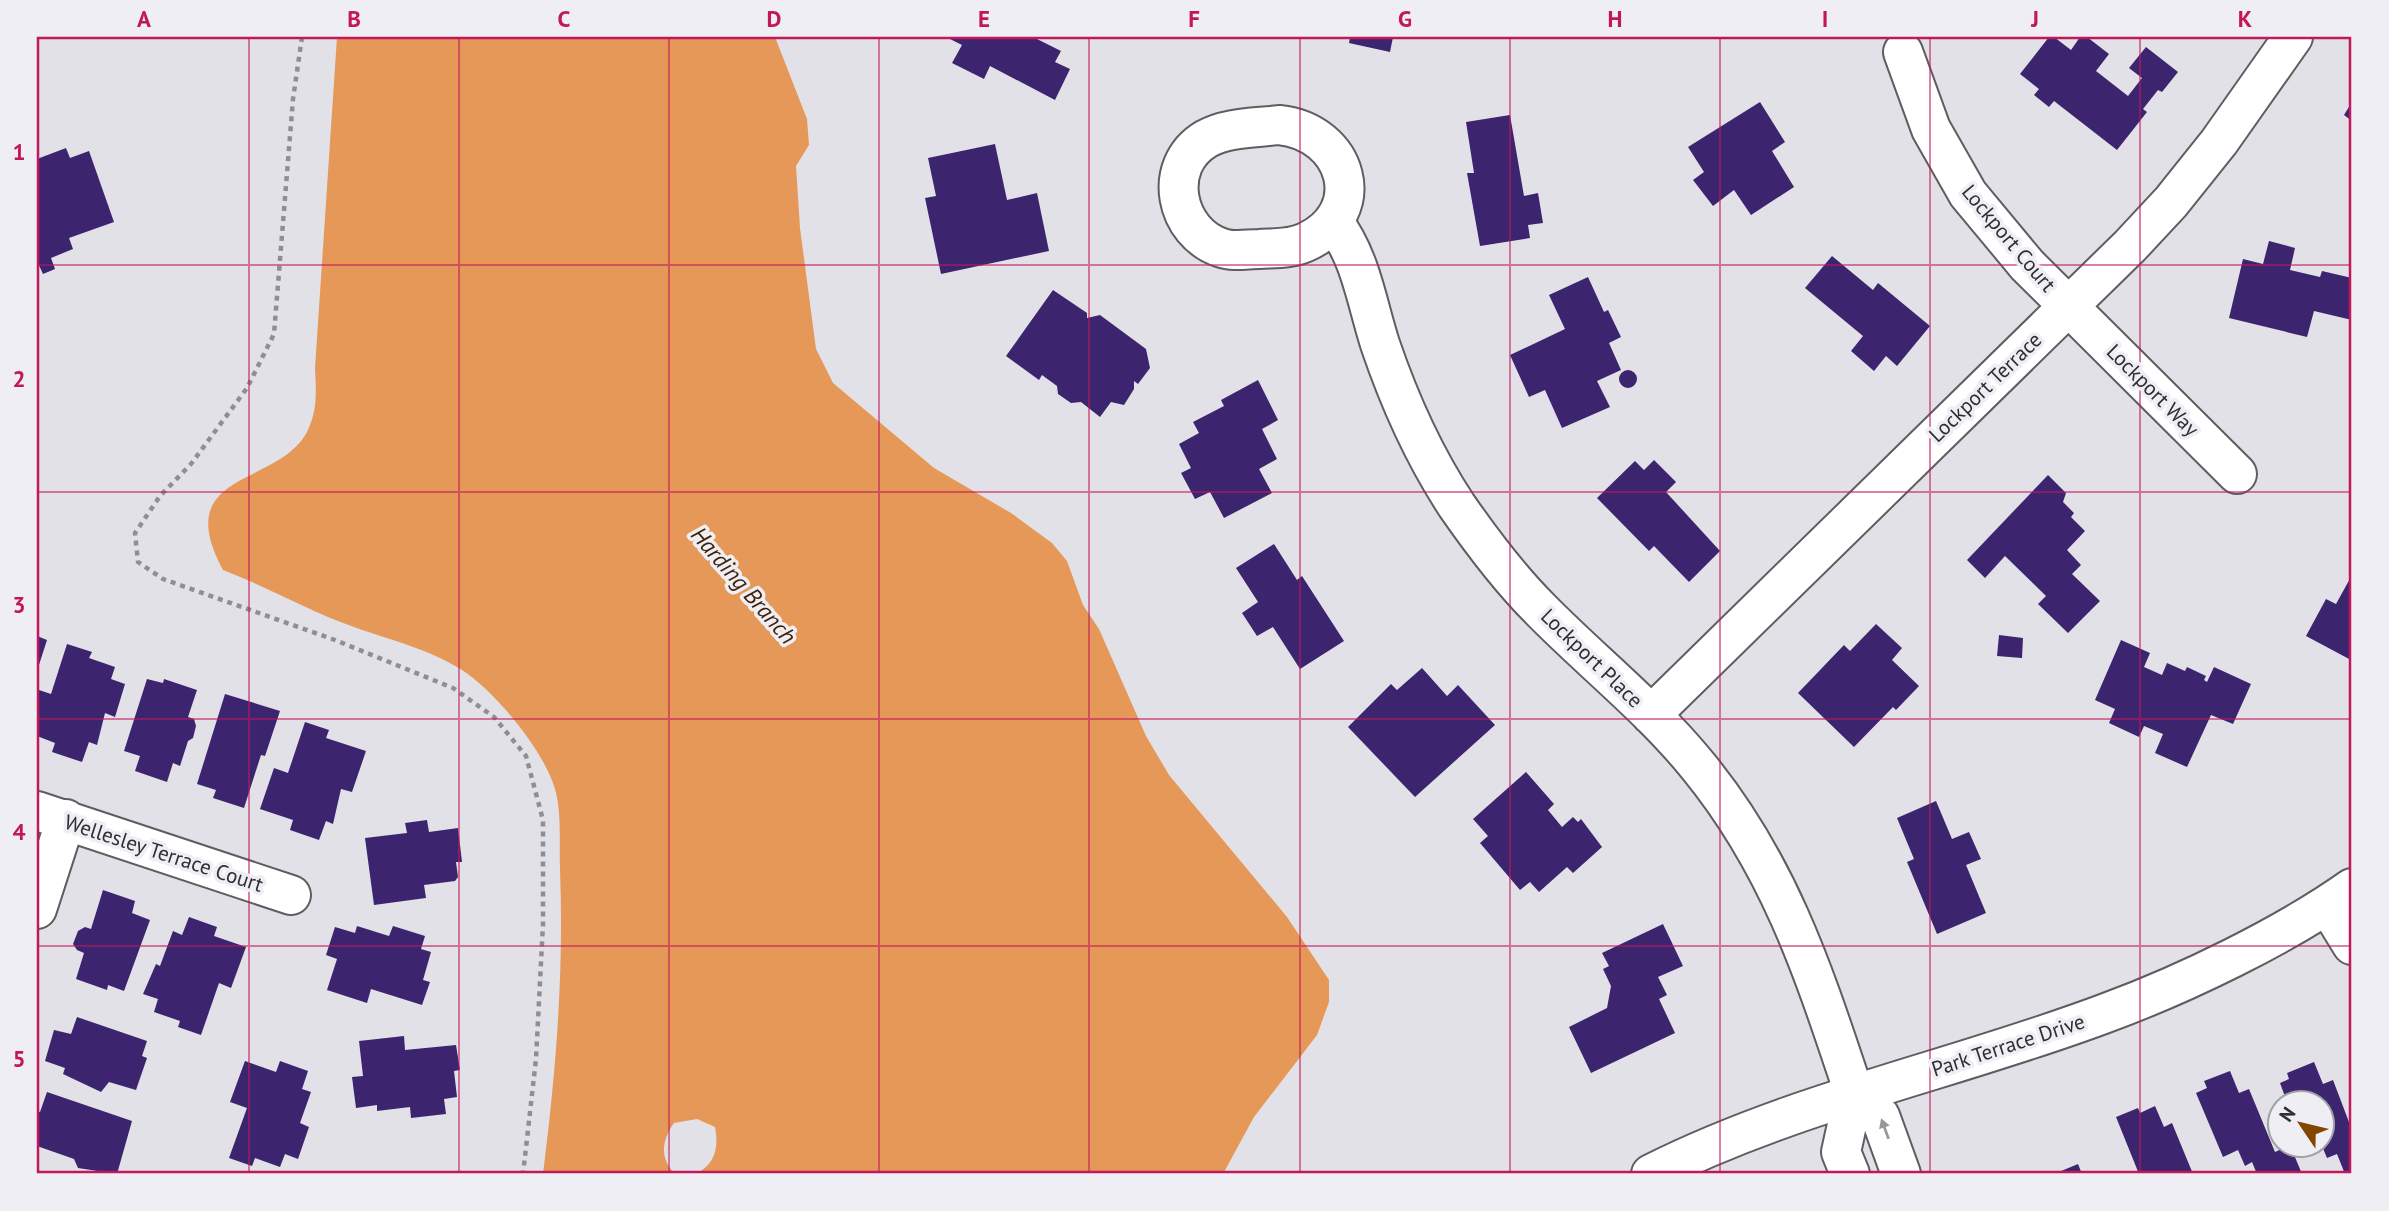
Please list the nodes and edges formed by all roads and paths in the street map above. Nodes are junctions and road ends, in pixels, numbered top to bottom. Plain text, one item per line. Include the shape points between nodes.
1 (302, 37) edge
2 (2293, 37) edge
3 (1903, 51) dead end
4 (1333, 221) dead end
5 (2068, 306) junction
6 (2237, 474) dead end
7 (1651, 715) junction
8 (51, 815) edge
9 (291, 895) dead end
10 (2340, 897) edge
11 (37, 909) edge
12 (2352, 946) edge
13 (1854, 1093) junction
14 (523, 1174) edge
15 (1651, 1174) edge
16 (1850, 1174) edge
17 (1901, 1174) edge

1 - 14 path via 274,334 247,388 135,533 138,562 163,579 453,688 495,717 526,756 543,820 543,924 536,1059
2 - 5 street, Lockport Terrace via 2171,202
3 - 5 street, Lockport Court via 1931,129 1968,194
4 - 7 street, Lockport Place via 1360,269 1396,387 1423,448 1457,505 1538,608
5 - 6 street, Lockport Way
5 - 7 street, Lockport Terrace
7 - 13 street, Lockport Place via 1698,765 1776,882 1810,962
8 - 9 street, Wellesley Terrace Court
8 - 11 street
10 - 12 street
10 - 13 street, Park Terrace Drive via 2191,978 2106,1014
13 - 15 street, Park Terrace Drive via 1699,1150
13 - 16 street via 1841,1152
17 -> 13 street via 1880,1116

